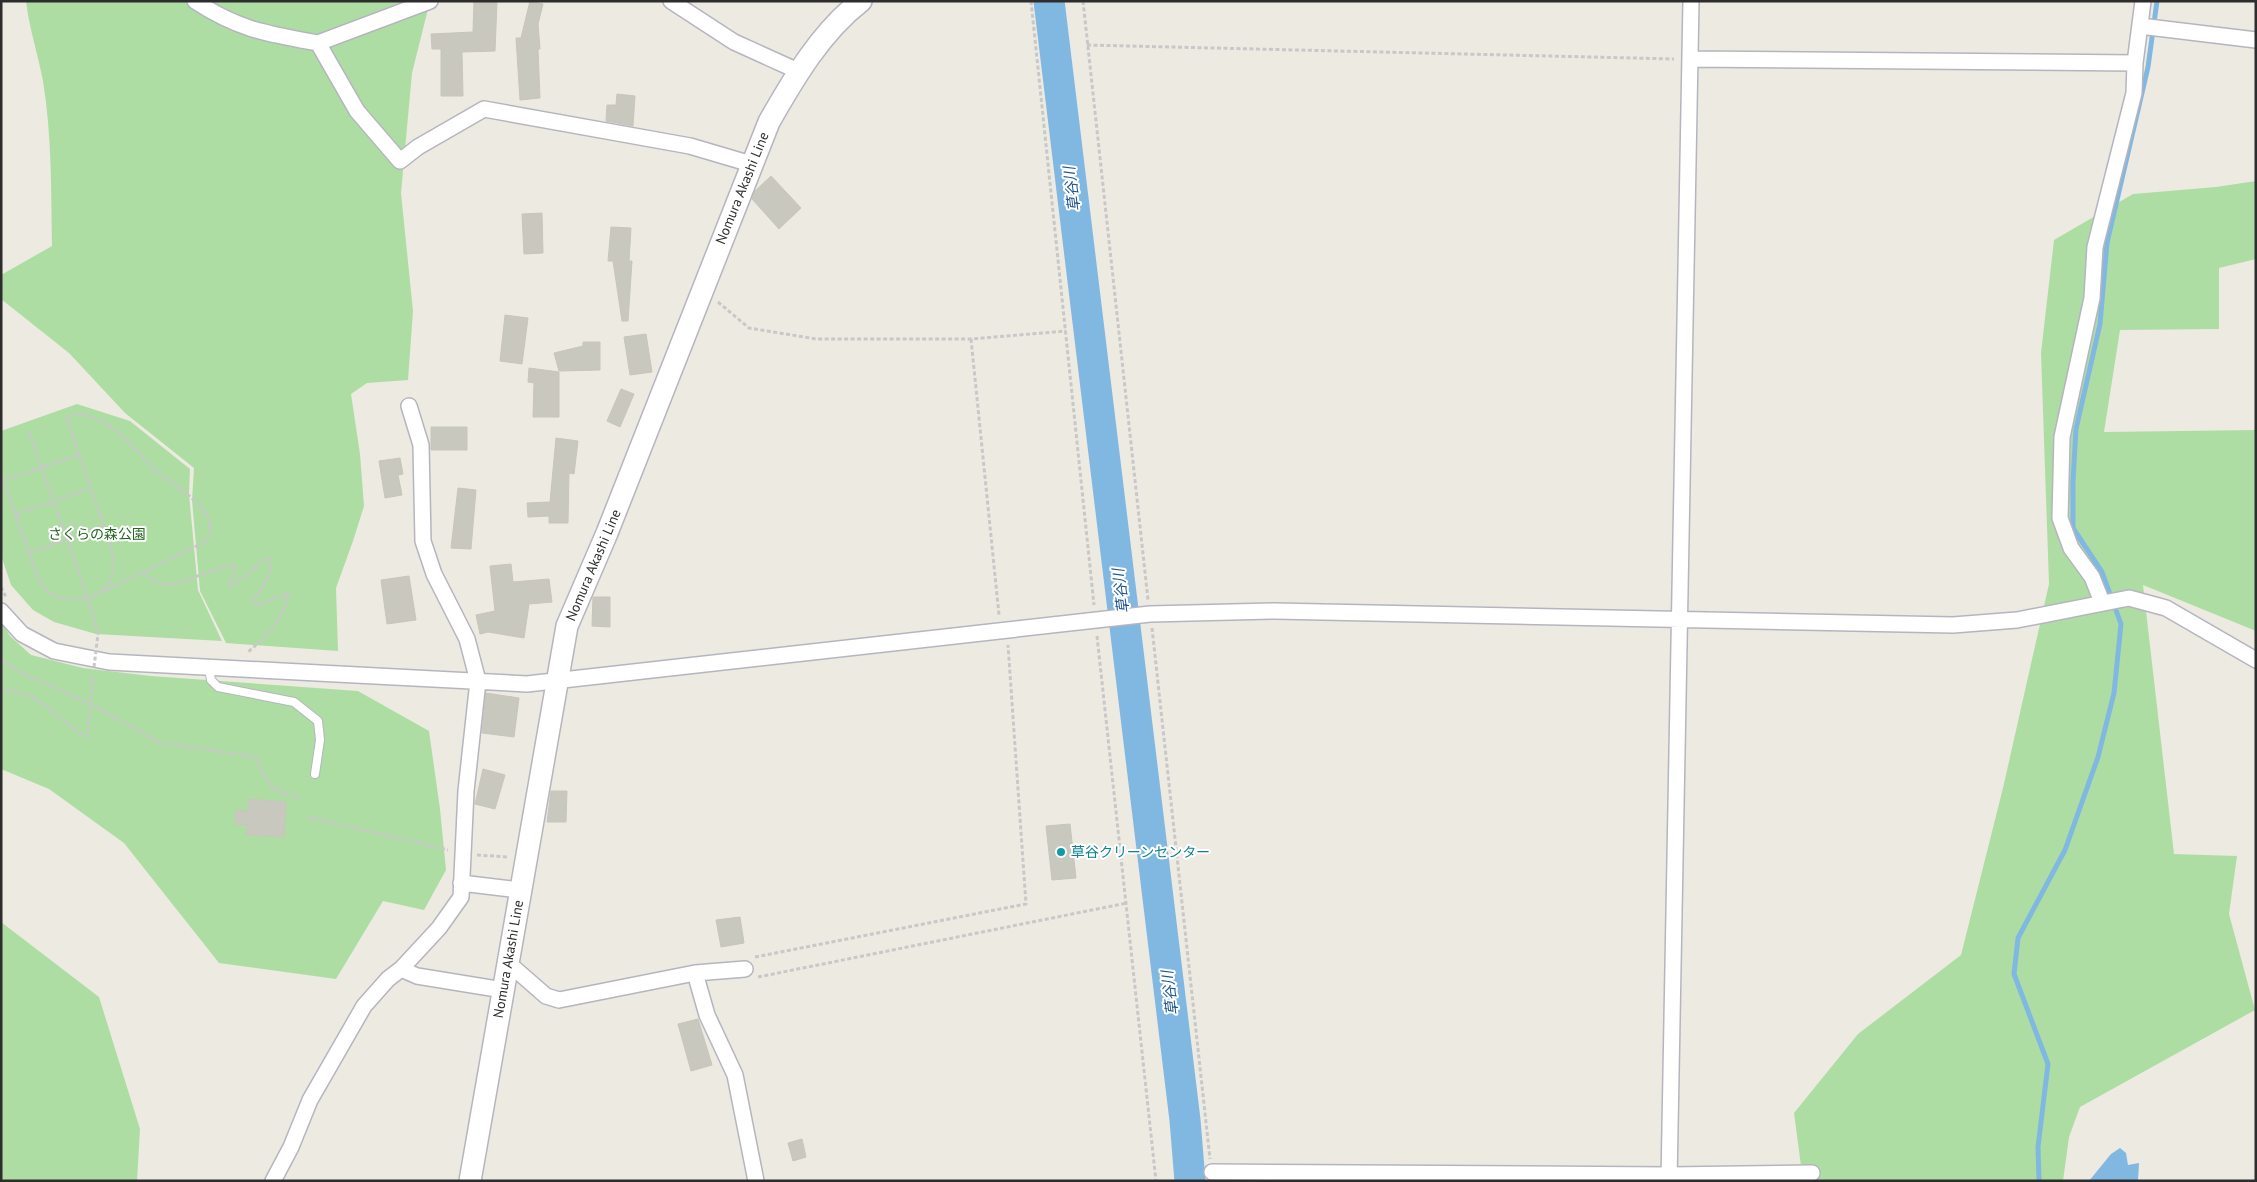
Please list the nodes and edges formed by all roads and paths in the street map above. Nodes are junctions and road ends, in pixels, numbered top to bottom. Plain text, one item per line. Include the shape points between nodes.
1 (196, 1) edge
2 (430, 1) edge
3 (671, 1) edge
4 (1031, 1) edge
5 (1083, 1) edge
6 (1691, 1) edge
7 (2143, 1) edge
8 (850, 5) edge
9 (2140, 26) junction
10 (2256, 40) edge
11 (318, 43) junction
12 (1087, 45) junction
13 (1690, 59) junction
14 (2135, 63) junction
15 (798, 70) junction
16 (751, 164) junction
17 (706, 280) junction
18 (1066, 331) junction
19 (970, 339) junction
20 (409, 406) dead end
21 (29, 432) dead end
22 (79, 455) dead end
23 (1, 473) edge
24 (1, 481) edge
25 (92, 488) junction
26 (16, 514) junction
27 (104, 525) junction
28 (29, 553) junction
29 (142, 572) junction
30 (1, 588) edge
31 (102, 592) junction
32 (88, 599) junction
33 (2102, 602) junction
34 (6, 608) edge
35 (1150, 614) junction
36 (1680, 619) junction
37 (1096, 621) junction
38 (1004, 630) junction
39 (90, 647) dead end
40 (98, 649) dead end
41 (241, 658) dead end
42 (1, 660) edge
43 (2256, 660) edge
44 (210, 668) junction
45 (478, 682) junction
46 (556, 682) junction
47 (1, 688) edge
48 (91, 704) junction
49 (315, 774) dead end
50 (300, 798) dead end
51 (308, 817) dead end
52 (462, 853) junction
53 (525, 859) junction
54 (461, 883) junction
55 (519, 890) junction
56 (1127, 902) junction
57 (507, 962) junction
58 (401, 968) junction
59 (745, 969) junction
60 (695, 972) junction
61 (503, 990) junction
62 (1212, 1172) joint
63 (1812, 1173) dead end
64 (1669, 1178) edge
65 (273, 1181) edge
66 (470, 1181) edge
67 (756, 1181) edge
68 (1156, 1181) edge

1 - 11 street via 221,18 262,34
2 - 11 street
3 - 15 street via 734,42
4 - 18 path
5 - 12 path
6 - 13 street
7 - 9 street
8 - 15 main road, Nomura Akashi Line
9 - 10 street
9 - 14 street
11 - 16 street via 357,111 400,161 418,147 484,110 690,146
12 - 13 path
12 - 35 path
13 - 14 street
13 - 36 street
14 - 33 street via 2134,93 2095,247 2092,298 2062,437 2060,518 2071,548 2092,577
15 - 16 main road, Nomura Akashi Line via 768,122
16 - 17 main road, Nomura Akashi Line
17 - 19 path via 712,298 749,328 816,340
17 - 46 main road, Nomura Akashi Line via 567,626
18 - 19 path
18 - 37 path
19 - 38 path
20 - 45 street via 421,445 423,541 434,574 467,639
21 - 32 path
22 - 24 path
23 - 26 path
25 - 26 path
25 - 27 path
25 - 29 path via 66,417 78,414 94,418 118,433 154,470 185,491 204,511 209,528 205,542
26 - 28 path
27 - 28 path
27 - 31 path via 114,567 110,582
28 - 32 path via 38,578 47,591
29 - 31 path
29 - 41 path via 158,583 172,585 232,564 235,568 229,585 232,587 266,558 269,559 270,571 266,582 253,602 256,605 288,593 287,605 264,638
30 - 34 path
31 - 32 path
32 - 48 path, bridge via 98,634
33 - 36 street via 2017,620 1952,625
33 - 43 street via 2129,598 2166,608
34 - 44 street via 22,634 54,651 109,662
35 - 36 street via 1275,611
35 - 37 street
35 - 62 path
36 - 64 street
37 - 38 street
37 - 56 path
38 - 46 street
38 - 59 path via 1026,904 755,957
39 - 40 path
42 - 48 path
44 - 45 street
44 - 49 lane via 211,680 218,687 294,702 318,721 320,740
45 - 46 street
45 - 52 street
46 - 53 main road, Nomura Akashi Line
47 - 48 path via 43,704 87,736
48 - 50 path via 158,742 256,757 270,785 281,794
51 - 52 path
52 - 53 path
52 - 54 street
53 - 55 main road, Nomura Akashi Line
54 - 55 street
54 - 58 street via 461,897 439,928
55 - 57 main road, Nomura Akashi Line
56 - 59 path via 758,977
56 - 68 path
57 - 60 street via 546,996 559,1000
57 - 61 main road, Nomura Akashi Line
58 - 61 street via 417,976
58 - 65 street via 364,1006 310,1100
59 - 60 street
60 - 67 street via 707,1015 735,1074
61 - 66 main road, Nomura Akashi Line
62 - 64 street
63 - 64 street

